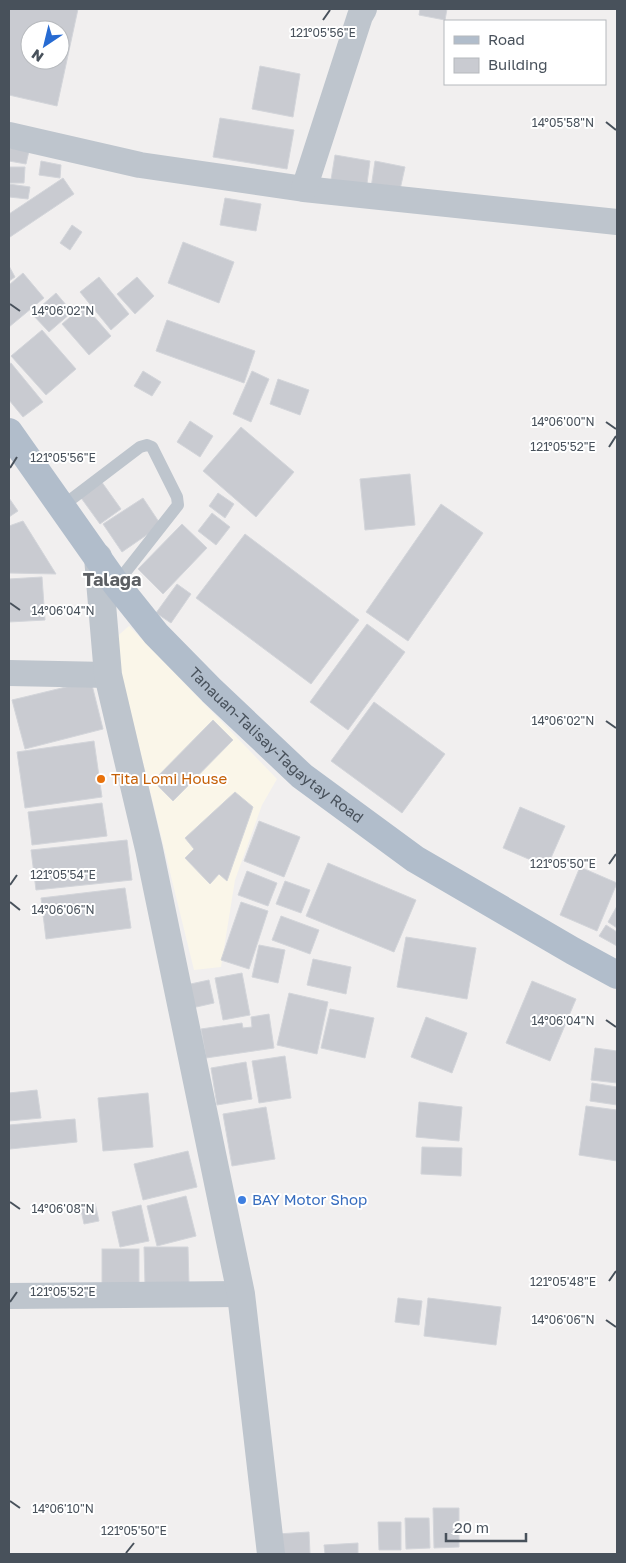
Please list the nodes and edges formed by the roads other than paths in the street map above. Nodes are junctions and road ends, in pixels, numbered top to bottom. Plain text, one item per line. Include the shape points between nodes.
1 (364, 9) edge
2 (9, 135) edge
3 (304, 189) junction
4 (617, 222) edge
5 (9, 432) edge
6 (62, 507) junction
7 (98, 557) junction
8 (116, 584) junction
9 (9, 673) edge
10 (108, 675) junction
11 (617, 975) edge
12 (241, 1294) junction
13 (9, 1296) edge
14 (271, 1554) edge

1 - 3 street
2 - 3 street via 140,165
3 - 4 street
5 - 6 main road, Tanauan-Talisay-Tagaytay Road
6 - 7 main road, Tanauan-Talisay-Tagaytay Road
6 - 8 lane via 140,448 152,447 178,505
7 - 8 main road, Tanauan-Talisay-Tagaytay Road
7 - 10 street
8 - 11 main road, Tanauan-Talisay-Tagaytay Road via 156,634 302,776 415,859
9 - 10 street
10 - 12 street via 149,849
12 - 13 street
12 - 14 street

